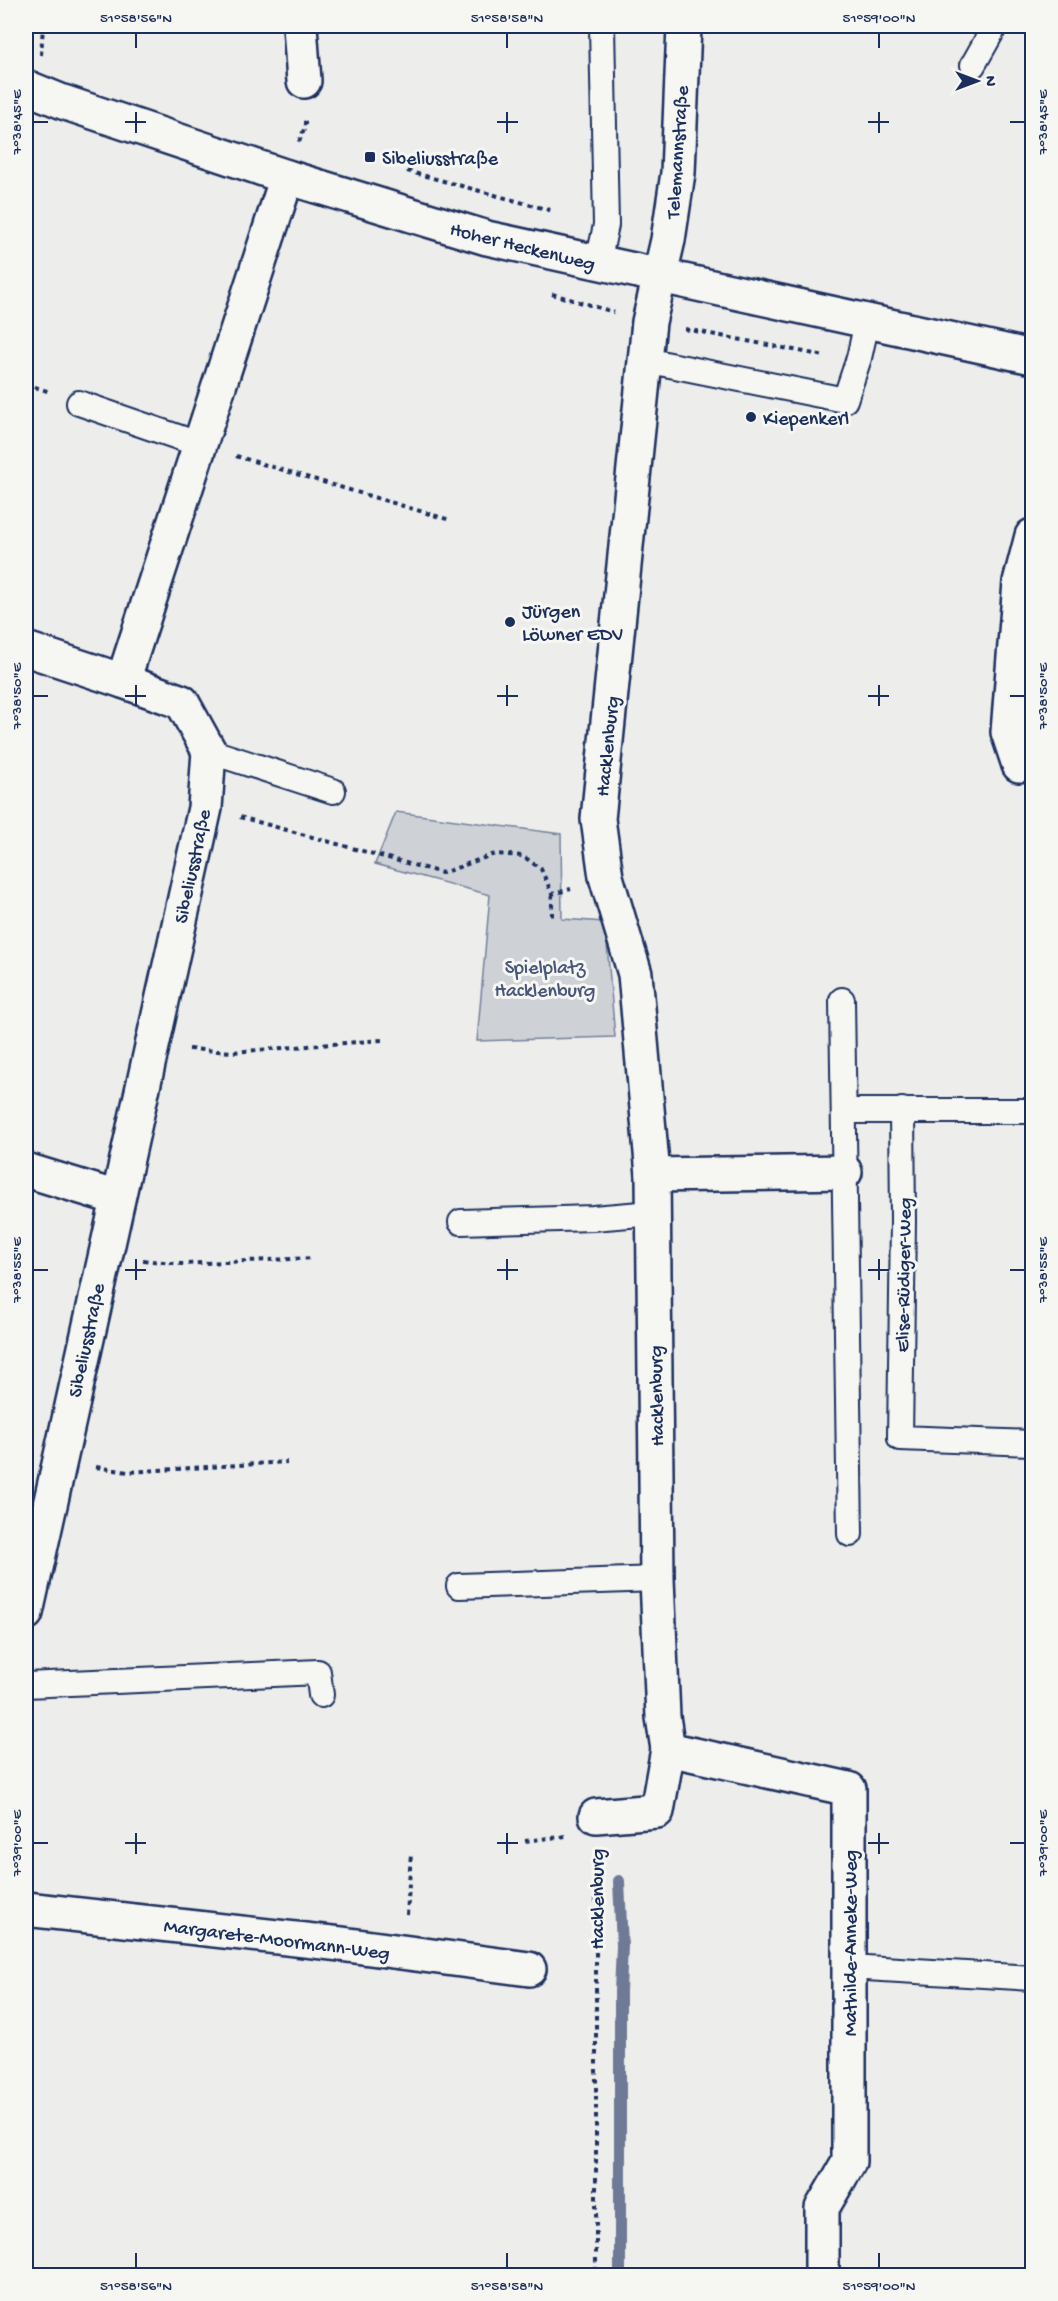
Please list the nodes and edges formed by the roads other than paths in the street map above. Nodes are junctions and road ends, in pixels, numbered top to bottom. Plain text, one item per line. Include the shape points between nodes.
1 (300, 26) edge
2 (602, 26) edge
3 (684, 26) edge
4 (995, 26) edge
5 (973, 65) dead end
6 (304, 81) dead end
7 (26, 87) edge
8 (287, 177) junction
9 (598, 263) junction
10 (659, 277) junction
11 (867, 322) junction
12 (1032, 357) edge
13 (645, 360) junction
14 (78, 403) dead end
15 (201, 446) junction
16 (1032, 536) edge
17 (1026, 584) edge
18 (26, 649) edge
19 (123, 681) junction
20 (1020, 745) edge
21 (209, 751) junction
22 (333, 791) dead end
23 (842, 1000) dead end
24 (902, 1110) junction
25 (844, 1111) junction
26 (1032, 1111) edge
27 (26, 1170) edge
28 (845, 1172) junction
29 (652, 1175) junction
30 (117, 1198) junction
31 (653, 1213) junction
32 (460, 1222) dead end
33 (1032, 1443) edge
34 (850, 1534) dead end
35 (657, 1580) junction
36 (459, 1586) dead end
37 (26, 1612) edge
38 (26, 1685) edge
39 (321, 1695) dead end
40 (668, 1749) junction
41 (584, 1826) road end
42 (26, 1909) edge
43 (849, 1967) junction
44 (529, 1970) dead end
45 (1032, 1978) edge
46 (822, 2276) edge

1 - 6 street
2 - 9 lane via 606,225
3 - 10 street, Telemannstraße via 678,173
4 - 5 lane
7 - 8 street, Hoher Heckenweg
8 - 9 street, Hoher Heckenweg via 487,238
8 - 15 street
9 - 10 street, Hoher Heckenweg
10 - 11 street, Hoher Heckenweg
10 - 13 street, Hacklenburg
11 - 12 street, Hoher Heckenweg
11 - 13 lane via 844,400
13 - 29 street, Hacklenburg via 598,819 606,877 635,974
14 - 15 lane
15 - 19 street
16 - 17 street
17 - 20 street
18 - 19 street
19 - 21 street via 182,702
21 - 22 lane
21 - 30 street, Sibeliusstraße via 205,808
23 - 25 lane
24 - 25 lane
24 - 26 lane
24 - 33 lane, Elise-Rüdiger-Weg via 900,1438
25 - 28 lane
27 - 30 street
28 - 29 street
28 - 34 lane
29 - 31 street, Hacklenburg
30 - 37 street, Sibeliusstraße
31 - 32 lane
31 - 35 street, Hacklenburg
35 - 36 lane
35 - 40 street, Hacklenburg
38 - 39 lane via 318,1672
40 - 41 street, Hacklenburg via 657,1811
40 - 43 street, Mathilde-Anneke-Weg via 849,1788
42 - 44 street, Margarete-Moormann-Weg
43 - 45 lane
43 - 46 street, Mathilde-Anneke-Weg via 849,2162 822,2208

